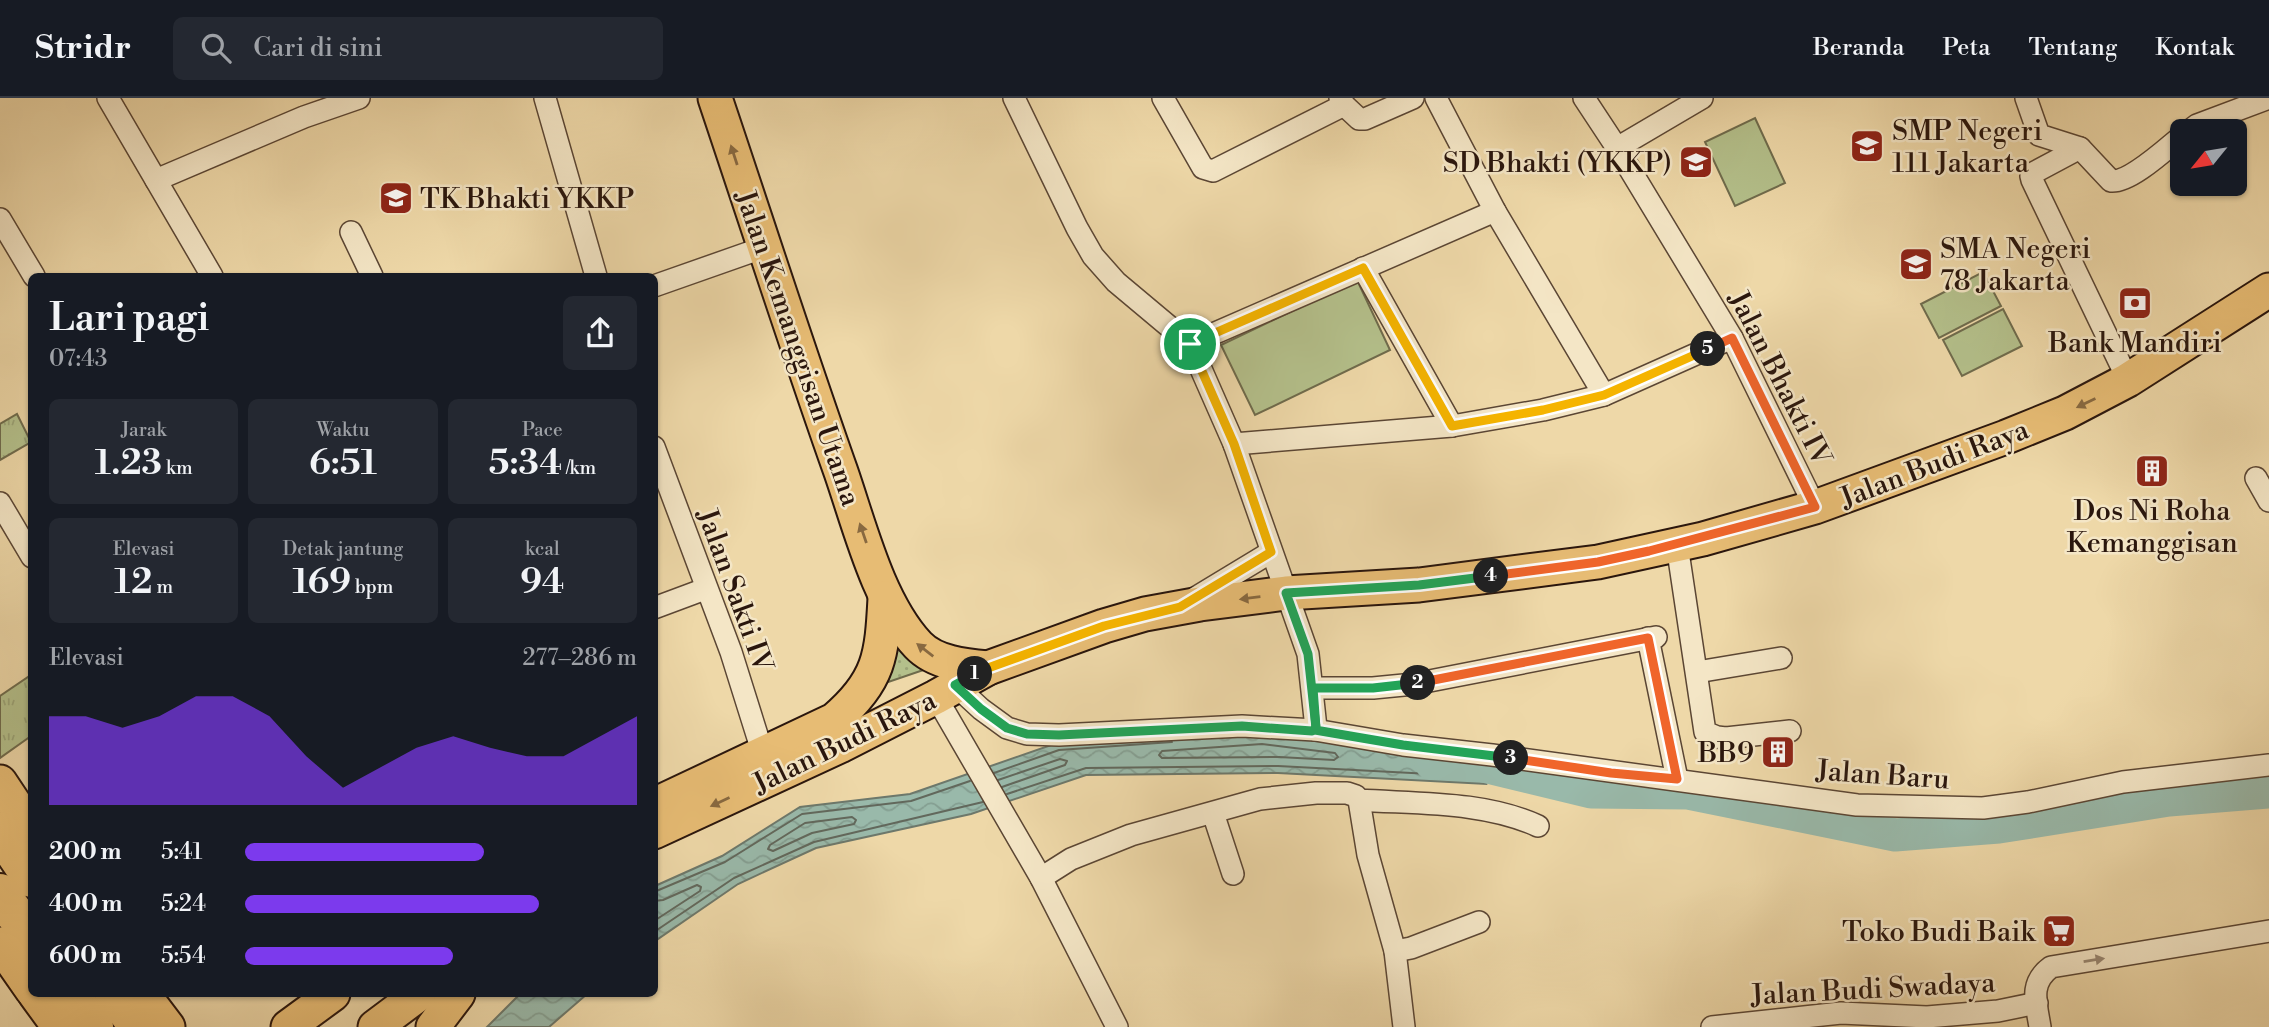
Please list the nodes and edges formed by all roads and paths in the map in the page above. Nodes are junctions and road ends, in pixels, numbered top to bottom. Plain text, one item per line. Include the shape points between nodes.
1 (108, 98) edge
2 (359, 98) edge
3 (545, 98) edge
4 (715, 98) edge
5 (1014, 98) edge
6 (1163, 98) edge
7 (1413, 98) edge
8 (1436, 98) edge
9 (1584, 98) edge
10 (1702, 98) edge
11 (2025, 98) edge
12 (2269, 98) edge
13 (1342, 102) edge
14 (2213, 119) edge
15 (2170, 145) edge
16 (1617, 148) junction
17 (2080, 148) junction
18 (156, 180) junction
19 (1496, 211) junction
20 (0, 219) edge
21 (351, 232) dead end
22 (765, 247) junction
23 (1363, 268) junction
24 (32, 273) edge
25 (210, 273) edge
26 (371, 273) edge
27 (595, 273) edge
28 (658, 285) edge
29 (2269, 290) edge
30 (1732, 338) junction
31 (1190, 344) junction
32 (2128, 380) junction
33 (1604, 395) junction
34 (1452, 426) junction
35 (1234, 444) junction
36 (658, 458) edge
37 (2256, 478) dead end
38 (2269, 501) edge
39 (0, 503) edge
40 (1815, 507) junction
41 (1677, 545) junction
42 (28, 550) edge
43 (1271, 552) junction
44 (705, 589) junction
45 (1286, 593) junction
46 (885, 598) junction
47 (658, 607) edge
48 (1180, 607) junction
49 (1781, 657) dead end
50 (988, 668) junction
51 (1697, 672) junction
52 (1313, 688) junction
53 (945, 691) junction
54 (855, 702) joint
55 (1315, 730) junction
56 (1790, 731) dead end
57 (763, 754) junction
58 (2269, 765) edge
59 (1677, 779) junction
60 (0, 782) edge
61 (1359, 800) junction
62 (658, 803) edge
63 (1213, 813) junction
64 (28, 824) edge
65 (1538, 825) dead end
66 (658, 830) edge
67 (0, 831) edge
68 (28, 872) edge
69 (1233, 874) dead end
70 (1041, 878) junction
71 (0, 893) edge
72 (1479, 922) dead end
73 (28, 932) edge
74 (2269, 932) edge
75 (0, 944) edge
76 (1395, 951) junction
77 (28, 985) edge
78 (2036, 994) junction
79 (37, 997) edge
80 (72, 997) edge
81 (116, 997) edge
82 (145, 997) edge
83 (321, 997) edge
84 (456, 997) edge
85 (59, 1027) edge
86 (94, 1027) edge
87 (139, 1027) edge
88 (167, 1027) edge
89 (288, 1027) edge
90 (433, 1027) edge
91 (1117, 1027) edge
92 (1405, 1027) edge
93 (1712, 1027) edge
94 (2040, 1027) edge

1 - 18 street
2 - 18 street
3 - 27 street
22 -> 4 main road, Jalan Kemanggisan Utama
5 - 31 street via 1093,256 1116,282
6 - 13 street via 1203,168 1213,171
7 - 13 street via 1359,120
8 - 19 street
9 - 16 street, Jalan Bhakti IV
10 - 16 street
11 - 17 street via 2039,135
12 - 14 street
15 - 17 street via 2117,181 2107,178
16 - 30 street, Jalan Bhakti IV
17 - 32 street via 2031,176
18 - 25 street
19 - 23 street
19 - 33 street
20 - 24 street
21 - 26 street
22 - 28 street
46 -> 22 main road, Jalan Kemanggisan Utama
23 - 31 street
23 - 34 street
29 - 32 main road, Jalan Budi Raya
30 - 33 street
30 - 40 street, Jalan Bhakti IV
31 - 35 street
32 -> 40 main road, Jalan Budi Raya via 2006,437
33 - 34 street
34 - 35 street
35 - 43 street
36 - 44 street, Jalan Sakti IV
37 - 38 street
39 - 42 street
40 - 41 main road, Jalan Budi Raya
41 - 45 main road, Jalan Budi Raya via 1598,562 1419,585
41 - 51 street
43 - 45 street
43 - 48 street
44 - 47 street
44 - 57 street, Jalan Sakti IV via 731,652
45 -> 48 main road, Jalan Budi Raya
45 - 52 street via 1308,654
50 -> 46 main road, Jalan Kemanggisan Utama via 930,655 905,629
46 - 54 main road, Jalan Kemanggisan Utama via 880,651 867,686
48 - 50 main road, Jalan Budi Raya via 1104,626
49 - 51 street
50 - 53 main road, Jalan Budi Raya
51 - 56 street via 1705,732 1726,738
52 - 55 street
52 - 59 street via 1414,684 1652,637
53 - 55 street, Jalan Baru via 1007,728 1027,734 1242,726
53 -> 66 main road, Jalan Budi Raya via 840,746
53 - 70 street via 977,769
54 - 57 main road, Jalan Budi Raya via 834,720
55 - 59 street, Jalan Baru
57 - 62 main road, Jalan Budi Raya
58 - 59 street, Jalan Baru via 2123,782 1983,808 1857,805
60 - 64 main road
61 - 63 street via 1348,793 1294,794
61 - 65 street via 1467,808
61 - 76 street via 1364,838
63 - 69 street
63 - 70 street via 1110,843
67 - 68 highway
70 - 91 street
71 - 73 highway
72 - 76 street
78 -> 74 street via 2040,976 2052,967
75 - 77 main road
76 - 92 street
78 - 93 street, Jalan Budi Swadaya via 1998,1011 1927,1017 1841,1013
78 - 94 street
79 - 85 main road
80 - 86 highway
81 - 87 highway
82 - 88 main road
83 - 89 main road
84 - 90 main road

